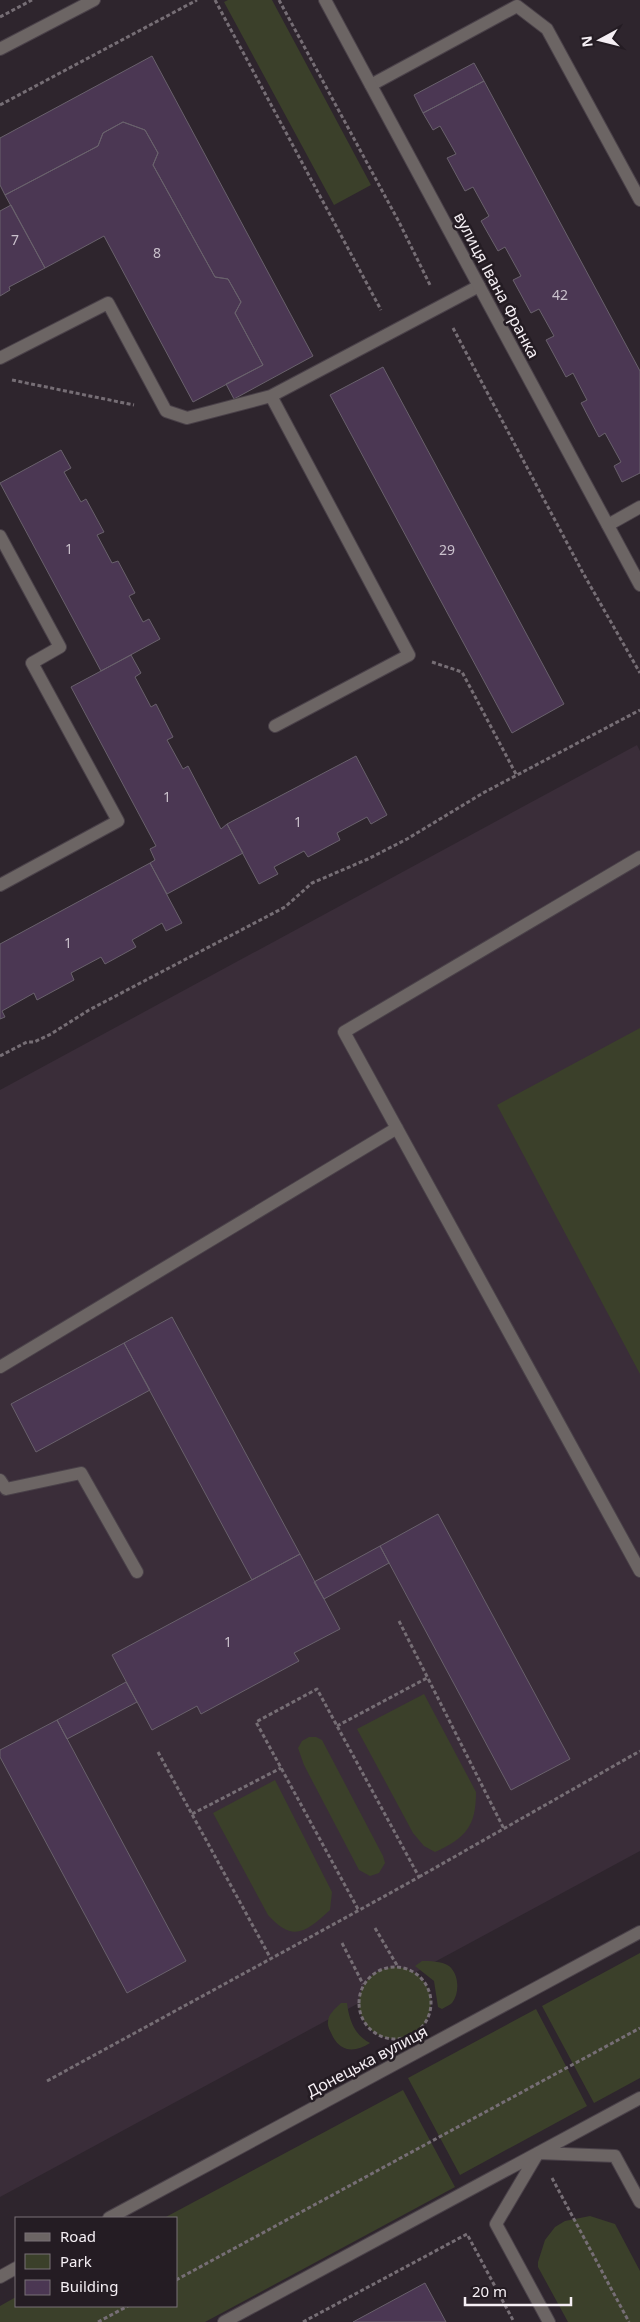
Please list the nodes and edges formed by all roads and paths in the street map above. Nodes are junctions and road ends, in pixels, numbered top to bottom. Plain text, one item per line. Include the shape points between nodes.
1 (32, 0) edge
2 (94, 0) edge
3 (197, 0) edge
4 (215, 0) edge
5 (278, 0) edge
6 (326, 0) edge
7 (0, 17) edge
8 (0, 49) edge
9 (371, 85) junction
10 (0, 105) edge
11 (640, 200) edge
12 (479, 286) junction
13 (441, 307) junction
14 (393, 333) junction
15 (0, 358) edge
16 (10, 379) dead end
17 (271, 396) junction
18 (166, 411) junction
19 (640, 507) edge
20 (608, 525) junction
21 (0, 536) edge
22 (640, 585) edge
23 (408, 654) junction
24 (640, 673) edge
25 (640, 710) edge
26 (275, 726) dead end
27 (517, 776) junction
28 (640, 857) edge
29 (0, 885) edge
30 (0, 1056) edge
31 (397, 1128) junction
32 (0, 1367) edge
33 (0, 1480) edge
34 (640, 1571) edge
35 (137, 1572) dead end
36 (399, 1621) dead end
37 (427, 1678) junction
38 (337, 1726) junction
39 (640, 1751) edge
40 (158, 1752) dead end
41 (282, 1768) junction
42 (192, 1814) junction
43 (504, 1829) junction
44 (419, 1877) junction
45 (359, 1910) junction
46 (375, 1928) dead end
47 (640, 1932) edge
48 (342, 1944) dead end
49 (271, 1959) junction
50 (398, 1967) junction
51 (363, 1985) junction
52 (640, 2028) edge
53 (47, 2081) dead end
54 (640, 2098) edge
55 (538, 2153) junction
56 (640, 2202) edge
57 (111, 2217) edge
58 (15, 2269) edge
59 (0, 2277) edge
60 (178, 2279) edge
61 (126, 2307) edge
62 (98, 2322) edge
63 (224, 2322) edge
64 (303, 2322) edge
65 (514, 2322) edge
66 (549, 2322) edge
67 (629, 2322) edge

1 - 7 path
2 - 8 street
3 - 10 path
4 - 14 path
5 - 13 path via 399,222
6 - 9 street, вулиця Івана Франка
9 - 11 street via 517,6 547,29
9 - 12 street, вулиця Івана Франка
12 - 13 street
12 - 20 street, вулиця Івана Франка
13 - 14 street
13 - 24 path
14 - 17 street
15 - 18 street via 108,303
16 - 18 path
17 - 18 street via 187,418
17 - 23 street
19 - 20 street
20 - 22 street, вулиця Івана Франка
21 - 29 street via 60,647 32,663 118,821
23 - 26 street
23 - 27 path via 462,672
25 - 27 path
27 - 30 path via 407,839 312,883 297,899 258,922 89,1010 51,1034
28 - 31 street via 344,1032
31 - 32 street
31 - 34 street
33 - 35 street via 6,1489 82,1473
36 - 37 path
37 - 38 path
37 - 43 path
38 - 41 path via 317,1689 256,1722
38 - 44 path
39 - 43 path
40 - 42 path
41 - 42 path
41 - 45 path
42 - 49 path
43 - 44 path
44 - 45 path
45 - 49 path
46 - 50 path
47 - 57 street, Донецька вулиця
48 - 51 path
49 - 53 path
50 - 51 path via 375,1973
50 - 51 path via 419,1976 431,1997 427,2021 409,2037 385,2038 366,2025 358,2003
52 - 60 path
54 - 55 street
55 - 56 street via 615,2156
55 - 63 street
55 - 66 street via 496,2224
55 - 67 path
58 - 59 street
61 - 62 path
64 - 65 path via 466,2234

